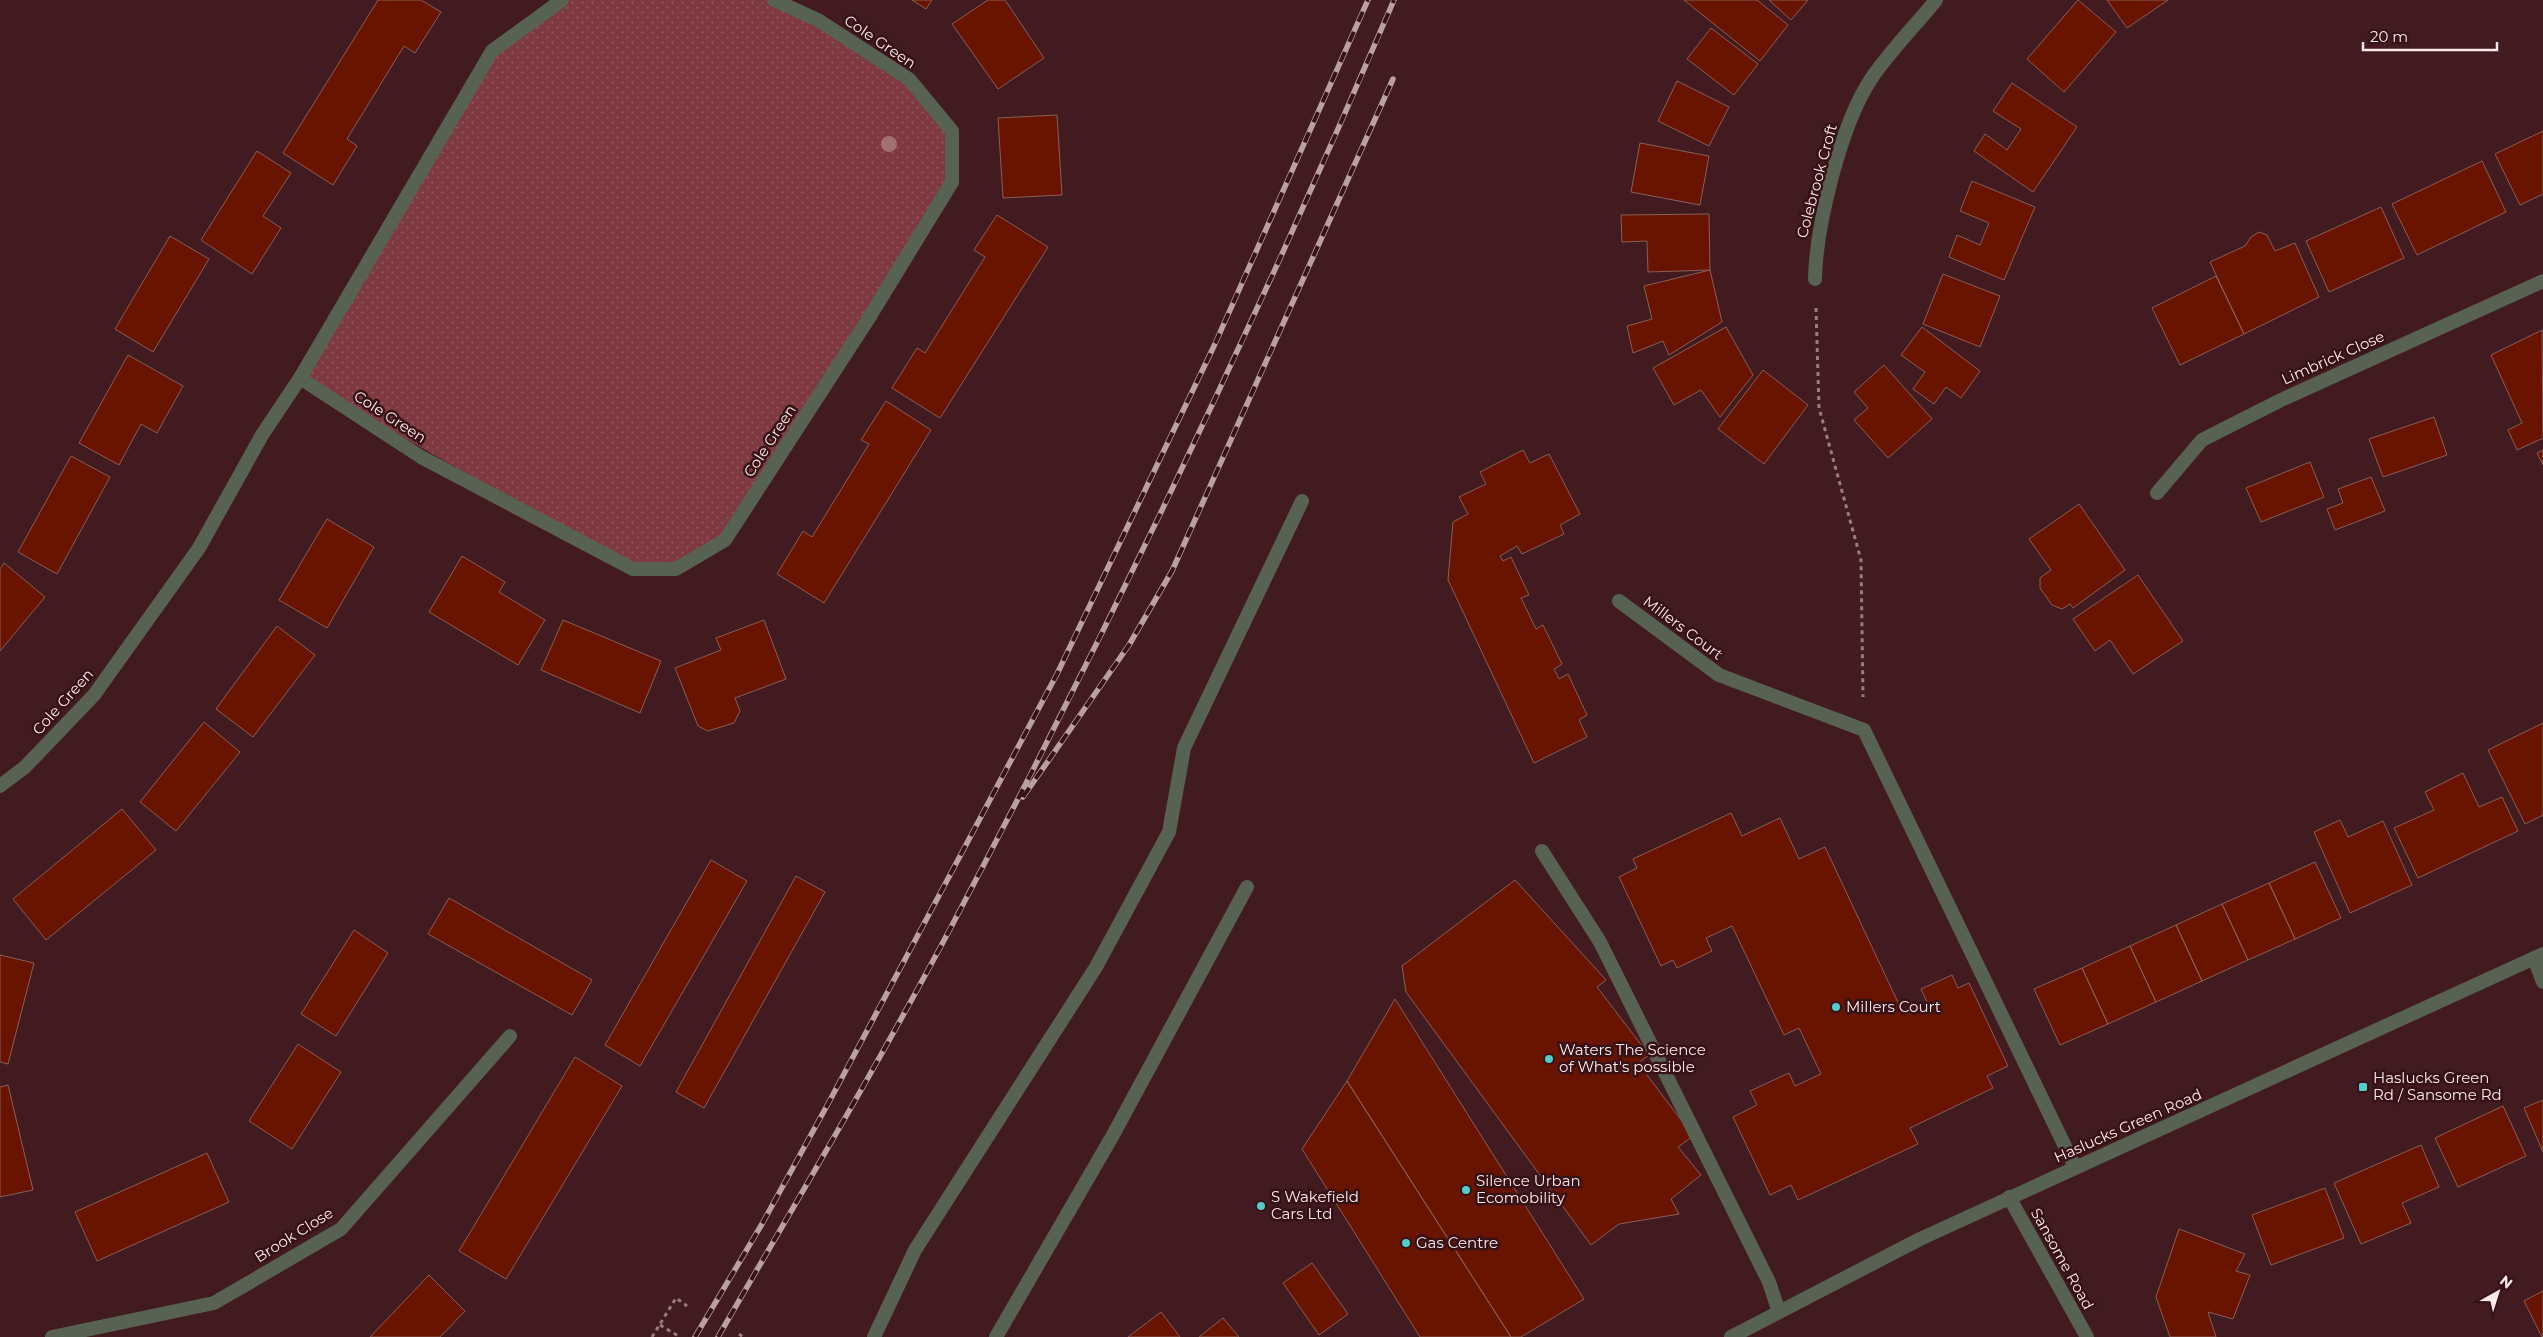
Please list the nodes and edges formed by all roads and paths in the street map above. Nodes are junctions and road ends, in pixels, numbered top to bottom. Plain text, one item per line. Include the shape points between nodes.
1 (562, 0) edge
2 (774, 0) edge
3 (1936, 0) edge
4 (1815, 279) joint
5 (2543, 281) edge
6 (300, 378) junction
7 (2156, 493) dead end
8 (1302, 501) dead end
9 (1619, 601) dead end
10 (1864, 730) junction
11 (0, 786) edge
12 (1542, 851) dead end
13 (1247, 887) dead end
14 (2538, 956) edge
15 (2543, 982) edge
16 (510, 1036) dead end
17 (2075, 1167) junction
18 (2009, 1197) junction
19 (687, 1306) dead end
20 (1779, 1312) junction
21 (660, 1325) junction
22 (739, 1334) dead end
23 (52, 1337) edge
24 (652, 1337) edge
25 (680, 1337) edge
26 (743, 1337) edge
27 (874, 1337) edge
28 (996, 1337) edge
29 (1731, 1337) edge
30 (2087, 1337) edge

1 - 6 street, Cole Green via 492,52
2 - 6 street, Cole Green via 818,20 909,80 952,131 952,182 867,321 725,540 676,569 633,570 421,456
3 - 4 street, Colebrook Croft via 1870,80 1848,127 1816,251
4 - 10 path via 1819,408 1861,560
5 - 7 street, Limbrick Close via 2281,400 2202,440
6 - 11 street, Cole Green via 262,435 198,548 94,695 25,767
8 - 27 street via 1184,748 1169,832 1096,967 915,1250
9 - 10 street, Millers Court via 1719,675
10 - 17 street
12 - 20 street via 1600,942 1769,1282
13 - 28 street via 1117,1126
14 - 15 street
14 - 17 street, Haslucks Green Road
16 - 23 street, Brook Close via 341,1229 214,1303
17 - 18 street, Haslucks Green Road
18 - 20 street, Haslucks Green Road
18 - 30 street, Sansome Road
19 - 21 path via 676,1298
20 - 29 street, Haslucks Green Road
21 - 24 path
21 - 25 path
22 - 26 path

